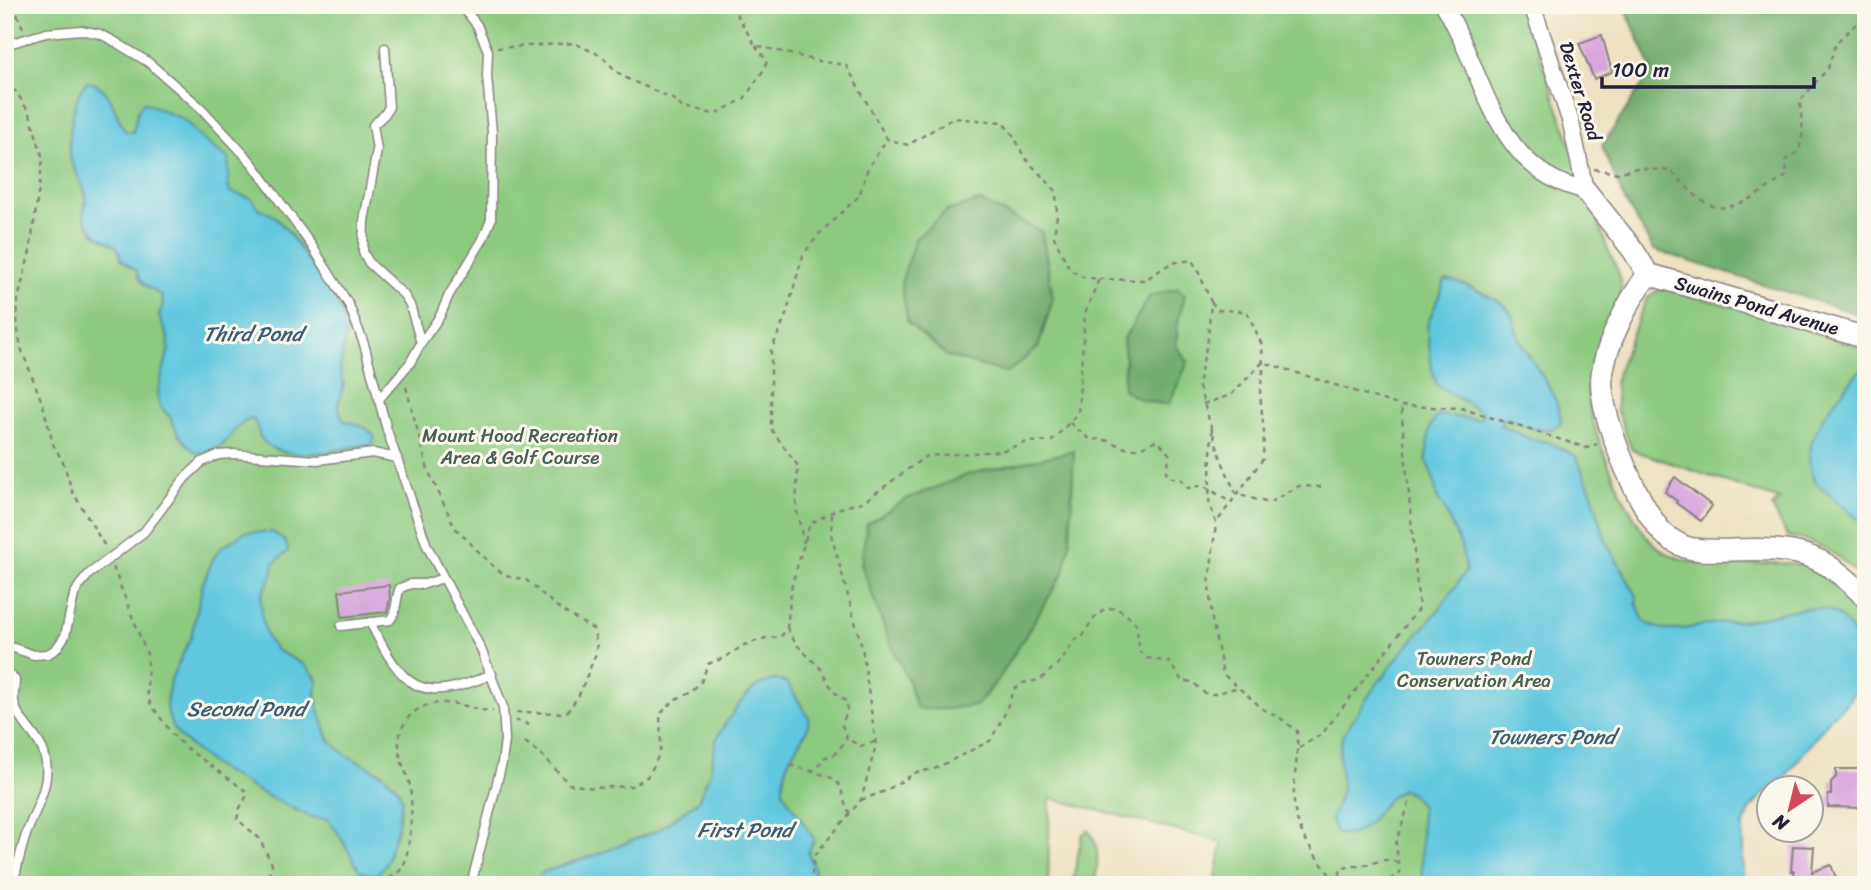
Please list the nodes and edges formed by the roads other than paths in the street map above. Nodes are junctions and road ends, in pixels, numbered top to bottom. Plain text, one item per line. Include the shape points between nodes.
1 (461, 5) edge
2 (1444, 5) edge
3 (1532, 5) edge
4 (5, 45) edge
5 (385, 48) dead end
6 (1583, 183) junction
7 (1648, 274) junction
8 (1866, 338) edge
9 (421, 343) junction
10 (380, 398) junction
11 (397, 458) junction
12 (443, 578) junction
13 (1866, 598) edge
14 (370, 622) junction
15 (341, 626) dead end
16 (5, 645) edge
17 (5, 668) edge
18 (492, 674) junction
19 (13, 885) edge
20 (471, 885) edge

1 - 9 lane via 477,25 487,49 491,220
2 - 6 street via 1498,123 1515,148 1540,173 1571,187
3 - 6 street, Dexter Road via 1571,123
4 - 10 lane via 66,30 100,34 148,62 201,108 252,163 343,295
5 - 9 lane via 389,107 373,125 377,150 363,252 404,295
6 - 7 street, Swains Pond Avenue
7 - 8 street, Swains Pond Avenue
7 - 13 street, Swains Pond Avenue via 1615,334 1601,381 1612,437 1649,516 1669,539 1693,549 1793,551 1811,556 1832,567
9 - 10 lane
10 - 11 lane
11 - 12 lane
11 - 16 lane via 373,453 317,460 218,455 195,467 144,532 89,574 74,594 65,636 57,649 34,655
12 - 14 lane via 405,585 397,594 392,619
12 - 18 lane
14 - 15 lane
14 - 18 lane via 400,673 416,685 444,691
17 - 19 lane via 15,680 17,709 45,755 46,771
18 - 20 lane via 503,707 505,740 496,794

